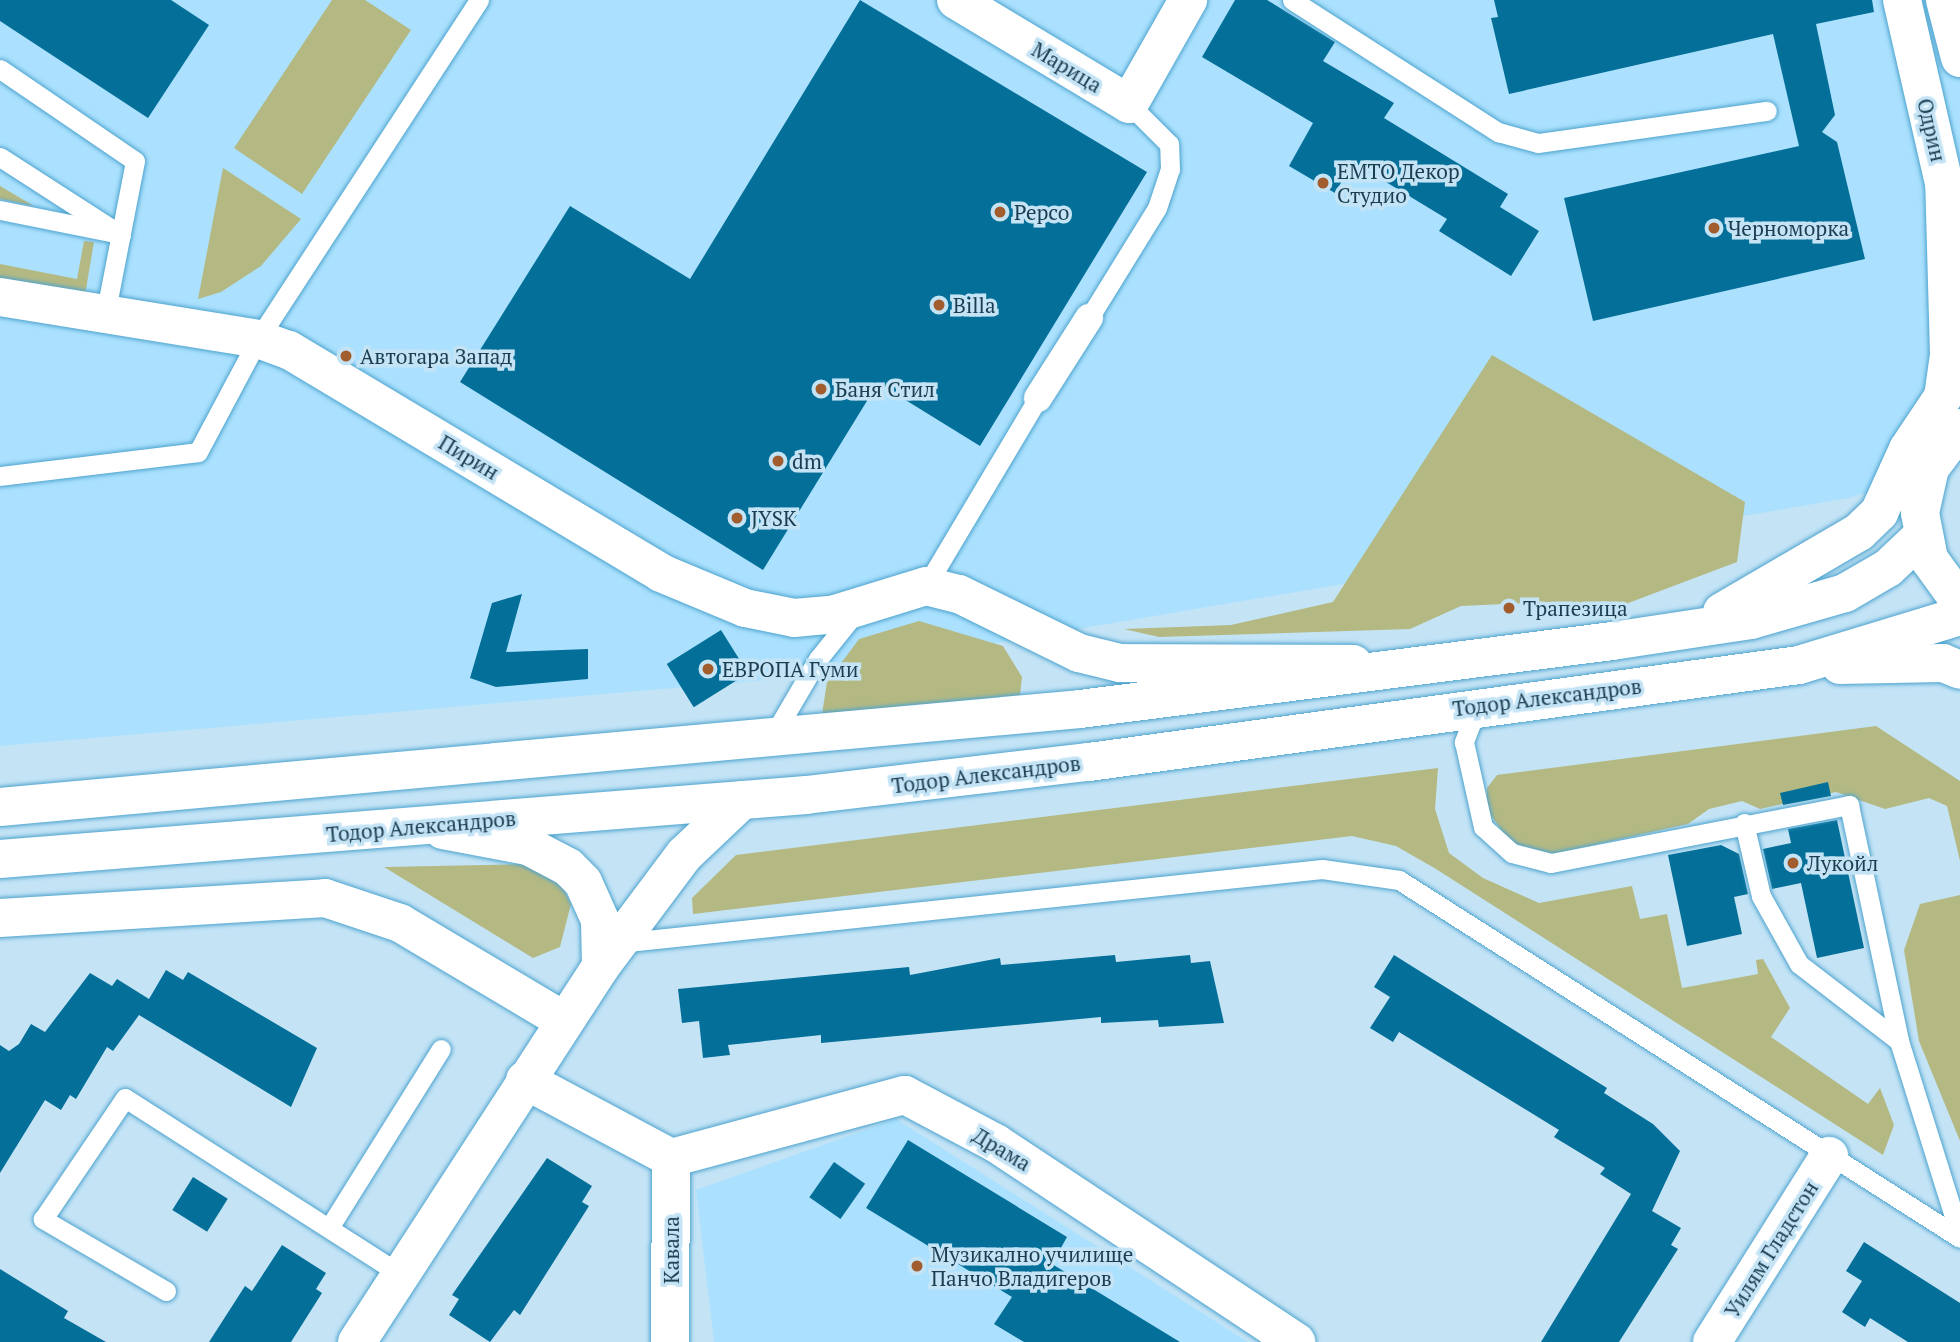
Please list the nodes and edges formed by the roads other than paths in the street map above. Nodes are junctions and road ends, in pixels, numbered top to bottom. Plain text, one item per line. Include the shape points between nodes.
1 (479, 0) edge
2 (956, 0) edge
3 (1188, 0) edge
4 (1292, 0) edge
5 (1902, 0) edge
6 (1945, 0) edge
7 (1960, 58) edge
8 (0, 69) edge
9 (1129, 104) junction
10 (1767, 111) dead end
11 (0, 157) edge
12 (1944, 180) junction
13 (0, 210) edge
14 (121, 234) junction
15 (1960, 261) edge
16 (0, 297) edge
17 (104, 316) junction
18 (1088, 318) joint
19 (258, 339) junction
20 (1038, 398) joint
21 (1960, 428) edge
22 (0, 476) edge
23 (1922, 536) junction
24 (926, 586) junction
25 (1960, 601) edge
26 (858, 610) junction
27 (1960, 616) edge
28 (1692, 628) junction
29 (1799, 666) junction
30 (1422, 667) junction
31 (1960, 670) edge
32 (1478, 705) junction
33 (770, 740) junction
34 (742, 800) junction
35 (0, 807) edge
36 (1744, 823) junction
37 (420, 826) junction
38 (0, 859) edge
39 (0, 918) edge
40 (609, 955) junction
41 (563, 1020) junction
42 (1899, 1041) junction
43 (441, 1049) dead end
44 (525, 1080) junction
45 (1829, 1156) junction
46 (671, 1158) junction
47 (329, 1228) junction
48 (1960, 1237) edge
49 (400, 1274) junction
50 (166, 1291) dead end
51 (357, 1342) edge
52 (670, 1342) edge
53 (1296, 1342) edge
54 (1712, 1342) edge

1 - 19 lane
2 - 9 main road, Марица
3 - 9 main road
4 - 10 lane via 1498,132 1538,143
5 - 12 main road, Одрин
6 - 7 main road
8 - 14 lane via 135,161
9 - 18 lane, Марица via 1169,144 1170,169 1157,208
11 - 14 lane
12 - 15 main road, Одрин
12 - 28 main road via 1949,355 1943,397 1908,449 1879,513 1790,576
13 - 14 lane
14 - 17 lane
16 - 17 main road, Пирин
17 - 19 main road, Пирин
18 - 20 street
19 - 22 lane via 198,452
19 - 26 main road, Пирин via 343,381 661,573 745,608 794,618
20 - 24 lane
21 - 23 main road via 1930,468
23 - 25 main road via 1941,581
23 - 28 main road via 1888,568 1845,593 1751,620
24 - 26 main road, Пирин
24 - 30 main road via 959,594 1079,653 1120,663
26 - 33 lane via 818,659
27 - 29 main road, Тодор Александров
28 - 30 main road
29 - 31 main road via 1932,662
29 - 32 main road, Тодор Александров
30 - 33 main road
32 - 34 main road, Тодор Александров via 1090,762
32 - 36 lane via 1464,742 1483,827 1512,853 1551,863
33 - 35 main road
34 - 37 main road, Тодор Александров
34 - 40 main road via 684,855
36 - 42 lane via 1760,895 1799,964
36 - 42 lane via 1849,805
37 - 38 main road, Тодор Александров
37 - 40 main road via 528,846 568,866 583,882
39 - 41 main road via 325,898 400,923
40 - 41 main road
40 - 45 lane via 1322,869 1399,880
41 - 44 main road
42 - 48 lane
43 - 47 lane
44 - 46 main road
44 - 49 main road
45 - 48 lane
45 - 54 main road, Уилям Гладстон
46 - 52 main road, Кавала
46 - 53 main road, Драма via 905,1095 997,1144
47 - 49 lane
47 - 50 lane via 125,1098 43,1219
49 - 51 main road

